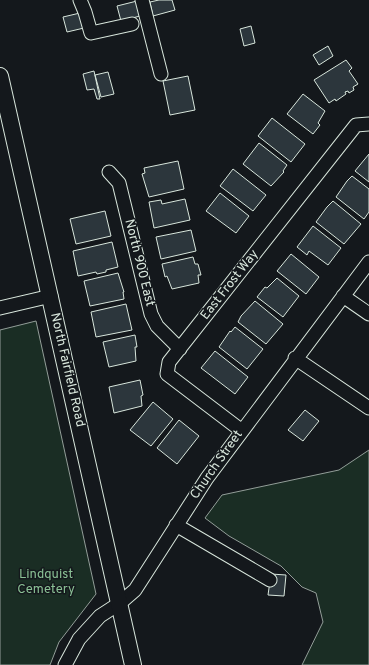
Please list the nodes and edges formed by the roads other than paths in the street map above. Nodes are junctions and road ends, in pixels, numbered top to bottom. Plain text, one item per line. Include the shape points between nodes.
1 (80, 0) edge
2 (142, 0) edge
3 (132, 24) dead end
4 (161, 74) dead end
5 (0, 76) edge
6 (362, 124) edge
7 (109, 172) dead end
8 (369, 262) edge
9 (51, 296) junction
10 (343, 296) junction
11 (0, 308) edge
12 (369, 314) edge
13 (180, 349) junction
14 (295, 358) junction
15 (369, 408) edge
16 (242, 431) junction
17 (176, 525) junction
18 (270, 580) dead end
19 (120, 603) junction
20 (65, 665) edge
21 (134, 665) edge

1 - 3 street via 91,33
2 - 4 street
5 - 9 main road, North Fairfield Road
6 - 13 street, East Frost Way
7 - 13 street, North 900 East via 119,183 151,314 157,326
8 - 10 street, Church Street
9 - 11 street
9 - 19 main road, North Fairfield Road
10 - 12 street
10 - 14 street, Church Street
13 - 16 street, East Frost Way via 169,362 167,374
14 - 15 street
14 - 16 street, Church Street
16 - 17 street, Church Street
17 - 18 street
17 - 19 street, Church Street via 135,590
19 - 20 street, Church Street via 100,616 79,639
19 - 21 main road, North Fairfield Road

